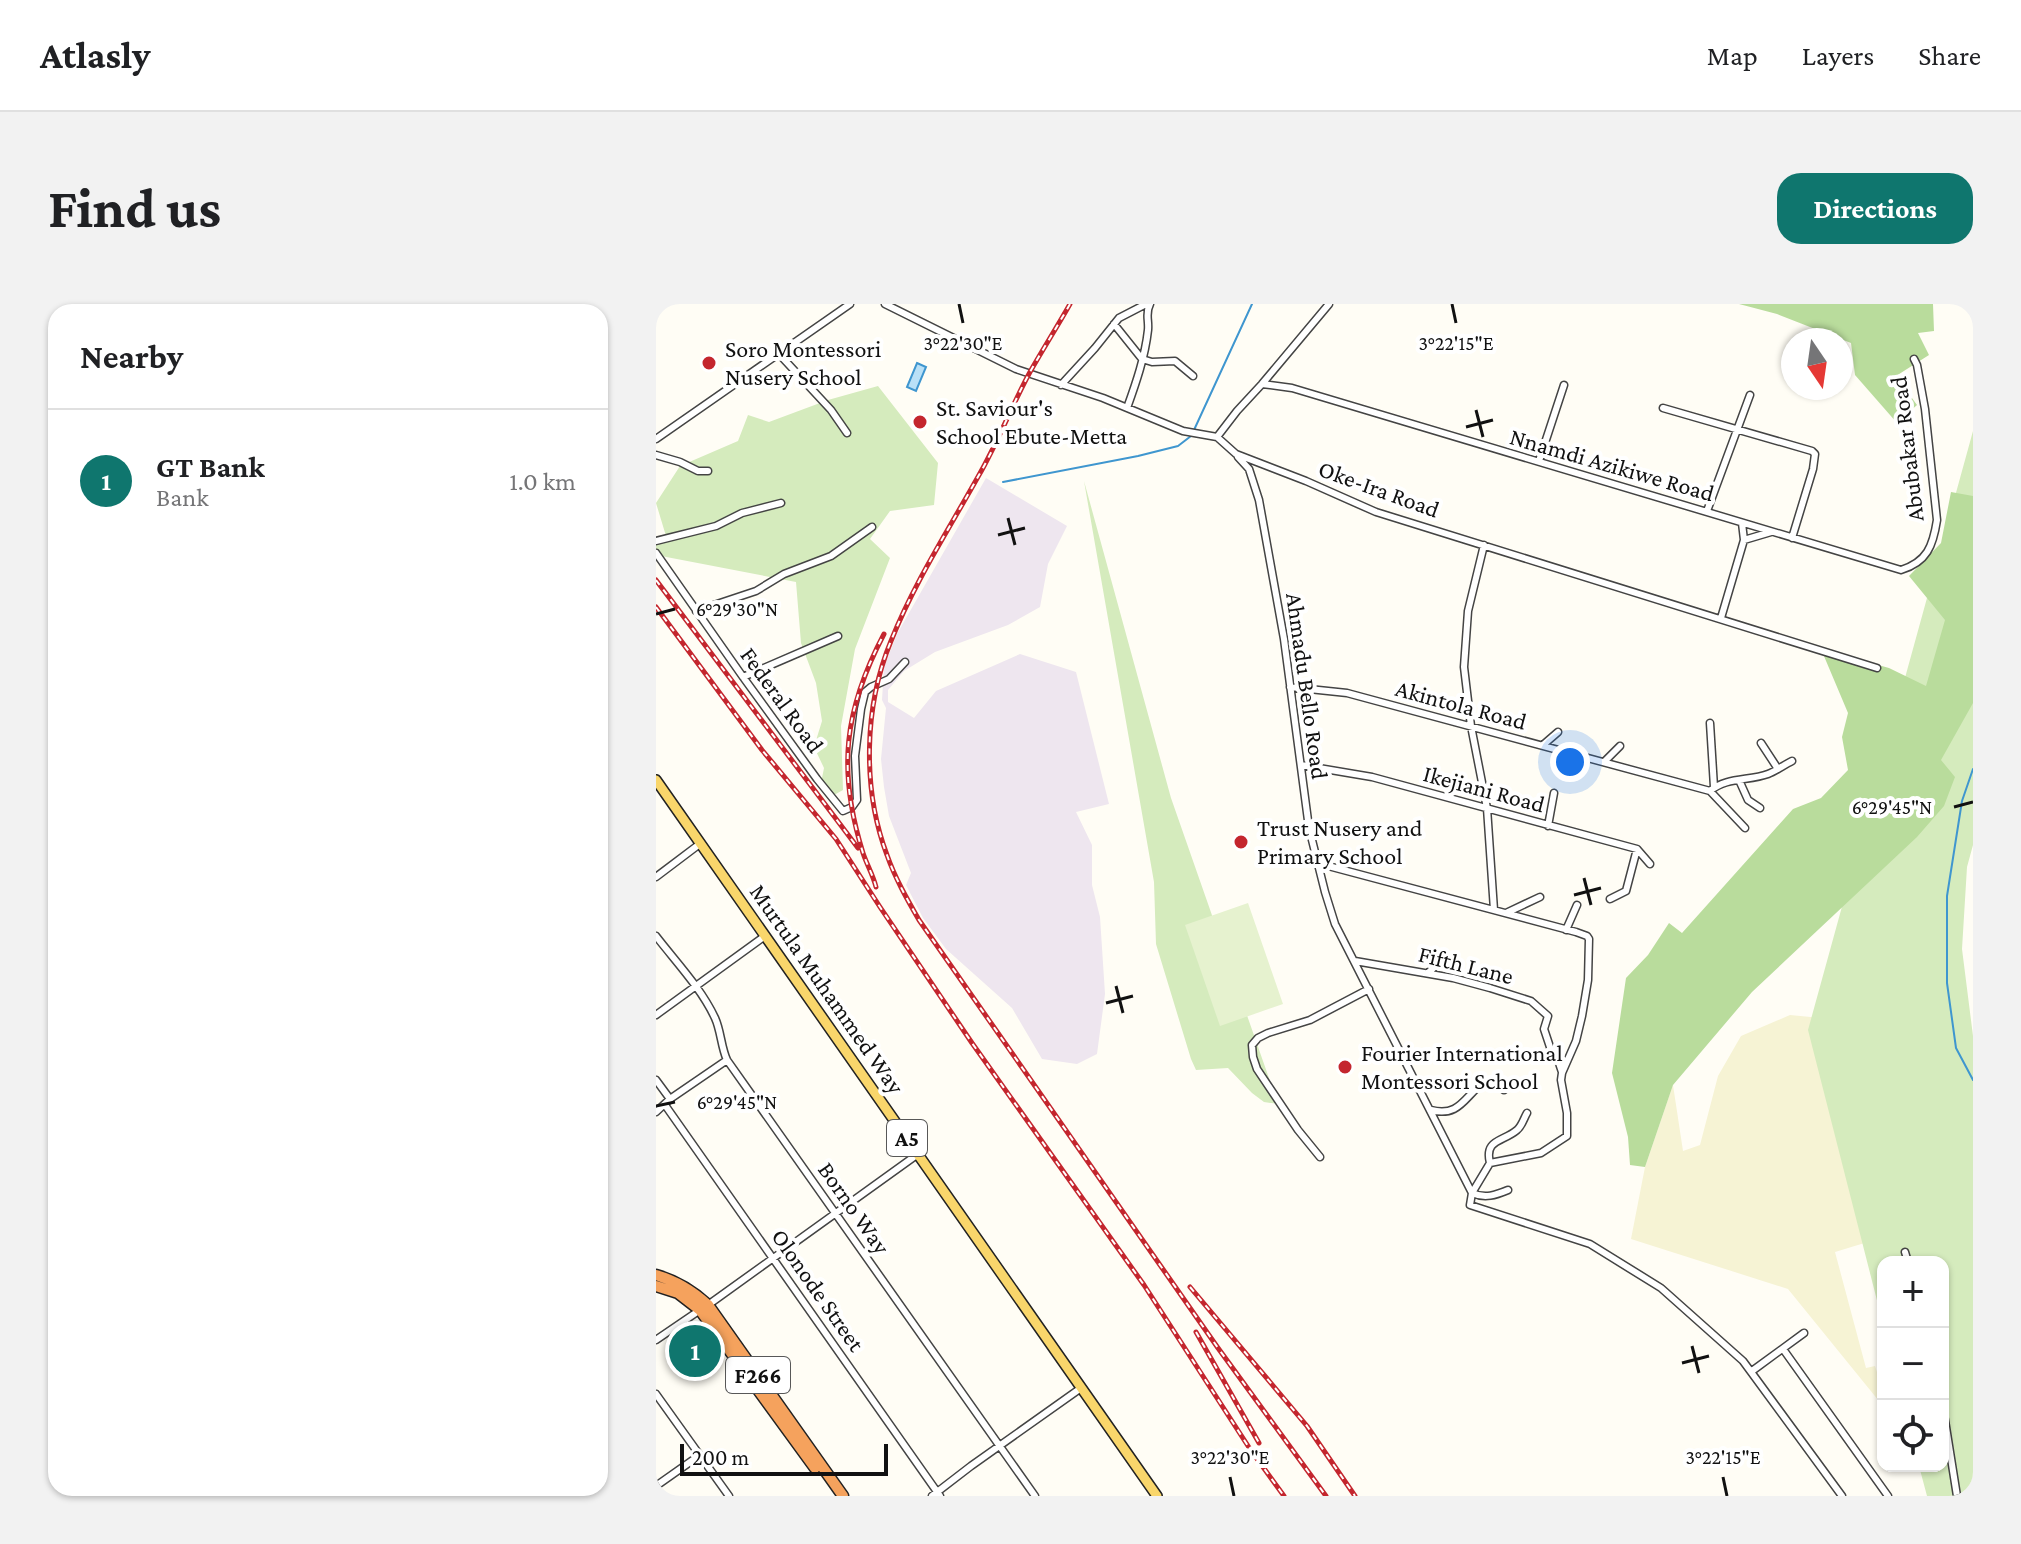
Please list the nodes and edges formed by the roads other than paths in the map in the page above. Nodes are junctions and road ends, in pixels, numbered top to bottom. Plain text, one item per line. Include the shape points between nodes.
1 (849, 304) edge
2 (885, 304) edge
3 (1148, 304) edge
4 (1329, 304) edge
5 (1114, 324) junction
6 (779, 354) junction
7 (1142, 359) junction
8 (1914, 359) dead end
9 (1193, 376) dead end
10 (1262, 384) junction
11 (1061, 385) junction
12 (1564, 385) dead end
13 (1750, 395) dead end
14 (1127, 408) junction
15 (1663, 408) dead end
16 (1736, 430) junction
17 (656, 431) edge
18 (664, 433) junction
19 (847, 433) dead end
20 (1217, 437) junction
21 (656, 439) edge
22 (1236, 454) junction
23 (656, 455) edge
24 (1539, 461) junction
25 (708, 471) dead end
26 (781, 503) dead end
27 (1707, 511) junction
28 (1742, 523) junction
29 (872, 527) dead end
30 (1772, 532) junction
31 (1934, 535) joint
32 (1792, 538) junction
33 (1744, 540) junction
34 (656, 541) edge
35 (1484, 545) junction
36 (656, 553) edge
37 (696, 611) junction
38 (1721, 618) junction
39 (838, 636) dead end
40 (905, 662) dead end
41 (1877, 668) dead end
42 (743, 677) junction
43 (1290, 687) junction
44 (1710, 723) dead end
45 (1471, 726) junction
46 (1558, 732) dead end
47 (1761, 743) dead end
48 (1543, 745) junction
49 (1620, 746) dead end
50 (1792, 761) dead end
51 (1604, 762) junction
52 (1301, 765) junction
53 (1778, 769) junction
54 (656, 780) edge
55 (1739, 780) junction
56 (1712, 789) junction
57 (1554, 793) dead end
58 (1487, 808) junction
59 (1760, 808) dead end
60 (1548, 826) junction
61 (1745, 828) dead end
62 (701, 843) junction
63 (1637, 849) junction
64 (1317, 863) junction
65 (1650, 864) dead end
66 (656, 877) edge
67 (1540, 897) dead end
68 (1610, 899) dead end
69 (1577, 905) dead end
70 (1494, 910) junction
71 (1506, 913) junction
72 (1566, 930) junction
73 (656, 936) edge
74 (765, 936) junction
75 (1443, 959) dead end
76 (1355, 961) junction
77 (1428, 973) junction
78 (695, 986) junction
79 (1369, 989) junction
80 (656, 1015) edge
81 (727, 1060) junction
82 (1562, 1073) junction
83 (656, 1080) edge
84 (1504, 1090) dead end
85 (668, 1102) junction
86 (1431, 1110) junction
87 (656, 1112) edge
88 (1527, 1113) dead end
89 (918, 1154) junction
90 (1320, 1157) dead end
91 (1490, 1163) junction
92 (1508, 1190) dead end
93 (1472, 1193) junction
94 (836, 1213) junction
95 (1905, 1252) dead end
96 (1906, 1256) edge
97 (774, 1259) junction
98 (656, 1275) edge
99 (656, 1286) edge
100 (704, 1307) junction
101 (1804, 1333) dead end
102 (656, 1340) edge
103 (1783, 1349) junction
104 (1752, 1371) junction
105 (1081, 1388) junction
106 (656, 1394) edge
107 (1001, 1445) junction
108 (1949, 1446) edge
109 (700, 1455) junction
110 (656, 1486) edge
111 (937, 1495) edge
112 (729, 1496) edge
113 (835, 1496) edge
114 (843, 1496) edge
115 (1035, 1496) edge
116 (1157, 1496) edge
117 (1842, 1496) edge
118 (1888, 1496) edge
119 (1957, 1496) edge

1 - 6 street
2 - 11 street via 1016,369
3 - 5 street
3 - 7 street
4 - 10 street
5 - 7 street
5 - 11 street
6 - 18 street
6 - 19 street
7 - 9 street via 1175,361
7 - 14 street
8 - 31 street, Abubakar Road via 1925,409 1937,520
10 - 20 street
10 - 24 street, Nnamdi Azikiwe Road via 1292,388
11 - 14 street
12 - 24 street
13 - 16 street
14 - 20 street via 1183,431
15 - 16 street
16 - 27 street
16 - 32 street via 1816,456
17 - 18 street
18 - 21 street
20 - 22 street, Oke-Ira Road
22 - 35 street, Oke-Ira Road via 1376,512
22 - 43 street, Ahmadu Bello Road via 1249,469 1259,500
23 - 25 street
24 - 27 street, Nnamdi Azikiwe Road
26 - 34 street
27 - 28 street, Nnamdi Azikiwe Road
28 - 30 street, Nnamdi Azikiwe Road
28 - 33 street
29 - 37 street via 831,556 756,591
30 - 32 street, Nnamdi Azikiwe Road
30 - 33 street
31 - 32 street, Nnamdi Azikiwe Road via 1920,562 1901,570
33 - 38 street
35 - 38 street, Oke-Ira Road
35 - 45 street via 1466,624 1464,667
36 - 37 street, Federal Road
37 - 42 street, Federal Road
38 - 41 street, Oke-Ira Road
39 - 42 street
40 - 42 street, Federal Road via 865,692 855,756 857,800 843,811
43 - 45 street, Akintola Road via 1347,693
43 - 52 street, Ahmadu Bello Road
44 - 56 street
45 - 48 street, Akintola Road
45 - 58 street
46 - 48 street
47 - 53 street
48 - 51 street, Akintola Road
49 - 51 street
50 - 53 street
51 - 56 street, Akintola Road
52 - 58 street, Ikejiani Road via 1372,777
52 - 64 street, Ahmadu Bello Road
53 - 55 street
54 - 62 main road, Murtula Muhammed Way / A5
55 - 56 street
55 - 59 street via 1748,800
56 - 61 street
57 - 60 street
58 - 60 street, Ikejiani Road
58 - 70 street
60 - 63 street, Ikejiani Road
62 - 66 street
62 - 74 main road, Murtula Muhammed Way / A5
63 - 65 street
63 - 68 street via 1626,891
64 - 70 street
64 - 76 street, Ahmadu Bello Road via 1335,924
67 - 71 street
69 - 72 street
70 - 71 street
71 - 72 street
72 - 82 street via 1587,936 1590,943 1582,1016
73 - 78 street, Borno Way
74 - 78 street
74 - 89 main road, Murtula Muhammed Way / A5
75 - 77 street
76 - 77 street, Fifth Lane
76 - 79 street, Ahmadu Bello Road
77 - 82 street, Fifth Lane via 1531,1001 1548,1016 1544,1029
78 - 80 street
78 - 81 street, Borno Way via 716,1020
79 - 86 street, Ahmadu Bello Road
79 - 90 street via 1252,1045 1257,1069
81 - 85 street
81 - 94 street, Borno Way
82 - 91 street via 1567,1136 1541,1153
83 - 85 street, Olonode Street
84 - 86 street via 1495,1081 1486,1081 1455,1109
85 - 87 street
85 - 97 street, Olonode Street
86 - 93 street, Ahmadu Bello Road
88 - 91 street via 1517,1130 1492,1145
89 - 94 street
89 - 105 main road, Murtula Muhammed Way / A5
91 - 93 street
92 - 93 street via 1487,1196
93 - 104 street via 1470,1205 1582,1241 1661,1288
94 - 97 street
94 - 107 street, Borno Way
95 - 96 street
97 - 100 street
97 - 111 street, Olonode Street
98 - 100 highway, F266 via 686,1287
99 - 100 highway, F266
100 - 102 street
100 - 113 highway, F266
100 - 114 highway, F266
101 - 103 street
103 - 104 street
103 - 118 street
104 - 117 street
105 - 107 street
105 - 116 main road, Murtula Muhammed Way / A5
106 - 109 street
107 - 111 street
107 - 115 street, Borno Way
108 - 119 street
109 - 110 street
109 - 112 street

